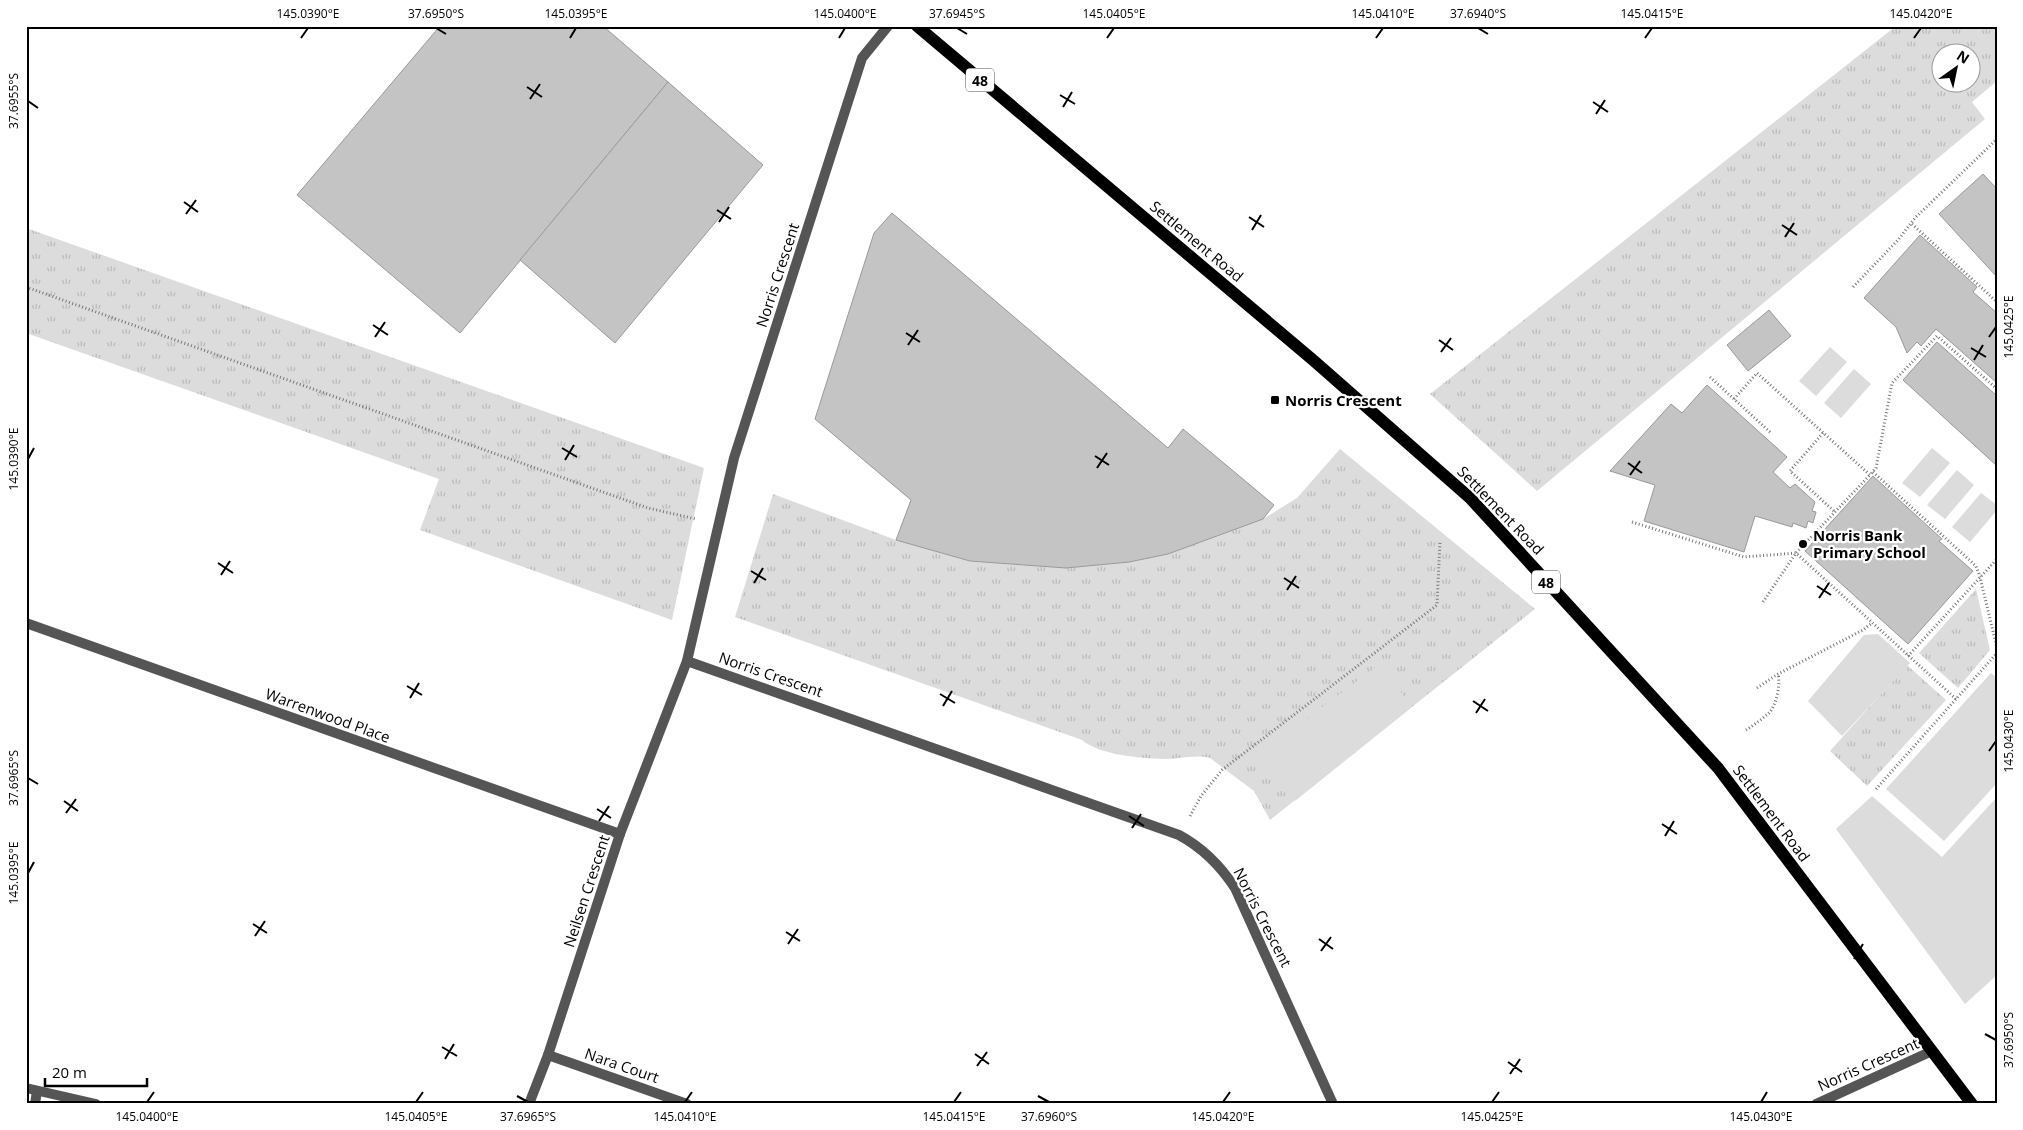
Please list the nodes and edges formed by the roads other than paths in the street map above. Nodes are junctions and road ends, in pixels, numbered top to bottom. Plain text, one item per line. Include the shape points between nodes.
1 (888, 26) edge
2 (916, 26) edge
3 (26, 623) edge
4 (687, 661) junction
5 (620, 834) junction
6 (1932, 1051) junction
7 (548, 1055) junction
8 (31, 1090) edge
9 (35, 1104) edge
10 (96, 1104) edge
11 (529, 1104) edge
12 (686, 1104) edge
13 (1333, 1104) edge
14 (1816, 1104) edge
15 (1972, 1104) edge

1 - 4 street, Norris Crescent via 862,58 734,458
2 - 6 main road, Settlement Road / 48 via 1313,360 1470,498 1718,768
3 - 5 street, Warrenwood Place
4 - 5 street, Neilsen Crescent
4 - 13 street, Norris Crescent via 1193,842 1224,872 1235,888
5 - 7 street, Neilsen Crescent
6 - 14 street, Norris Crescent
6 - 15 main road, Settlement Road / 48
7 - 11 street, Neilsen Crescent
7 - 12 street, Nara Court
8 - 9 street
8 - 10 street

